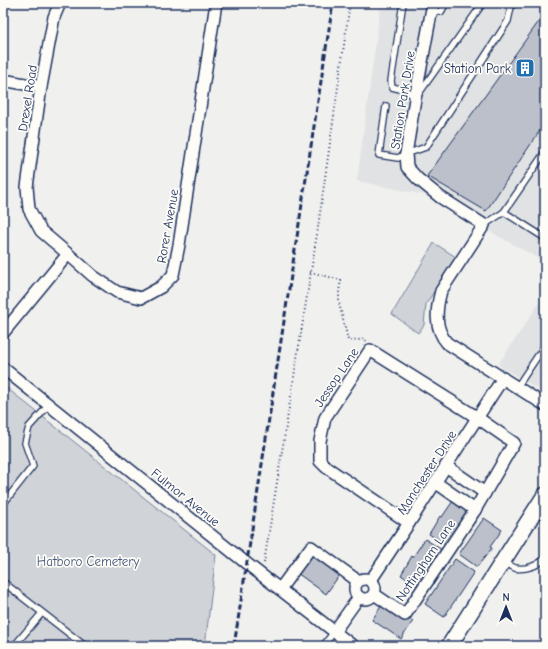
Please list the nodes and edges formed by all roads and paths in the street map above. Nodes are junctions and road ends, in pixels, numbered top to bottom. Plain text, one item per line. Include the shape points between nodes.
1 (60, 3) edge
2 (216, 3) edge
3 (350, 3) edge
4 (404, 3) edge
5 (446, 3) edge
6 (483, 3) edge
7 (508, 3) edge
8 (432, 7) edge
9 (3, 80) edge
10 (41, 87) junction
11 (415, 98) junction
12 (386, 106) dead end
13 (545, 152) edge
14 (406, 154) junction
15 (504, 212) junction
16 (484, 225) junction
17 (545, 238) edge
18 (68, 254) junction
19 (310, 272) junction
20 (3, 333) edge
21 (545, 346) edge
22 (370, 350) junction
23 (3, 368) edge
24 (503, 378) junction
25 (517, 387) junction
26 (49, 405) junction
27 (545, 405) edge
28 (478, 418) junction
29 (446, 466) junction
30 (435, 482) junction
31 (485, 494) junction
32 (545, 495) edge
33 (3, 504) edge
34 (475, 510) junction
35 (409, 523) junction
36 (545, 558) edge
37 (502, 562) junction
38 (262, 576) junction
39 (371, 580) junction
40 (358, 581) junction
41 (3, 582) edge
42 (280, 589) junction
43 (374, 594) junction
44 (359, 597) junction
45 (42, 613) junction
46 (334, 632) junction
47 (14, 646) edge
48 (85, 646) edge
49 (323, 646) edge
50 (353, 646) edge
51 (449, 646) edge

1 - 10 street, Drexel Road via 54,17
2 - 18 street, Rorer Avenue via 173,275 162,287 141,298 117,292 93,276
3 - 19 path
4 - 11 lane via 391,81 392,87 408,91
5 - 8 lane via 441,12
6 - 11 lane
7 - 14 lane via 511,7 508,21 426,147
8 - 11 street, Station Park Drive
9 - 10 street
10 - 18 street, Drexel Road via 27,187 29,209 41,231
11 - 14 street, Station Park Drive
12 - 14 lane via 379,155 398,158
13 - 15 lane
14 - 16 street, Station Park Drive via 408,167 418,179 440,197
15 - 16 lane
15 - 17 lane
16 - 24 street via 441,291 438,302 438,328 447,343
18 - 20 street
19 - 22 path via 341,280 339,303 348,340 364,339
19 - 38 path
21 - 25 lane
22 - 28 street, Jessop Lane
22 - 35 street, Jessop Lane via 325,418 320,441 320,461
23 - 26 street, Fulmor Avenue
24 - 25 street
24 - 28 street, Manchester Drive
25 - 27 street
26 - 33 lane via 29,426 25,443 33,466
26 - 38 street, Fulmor Avenue
28 - 29 street, Manchester Drive
28 - 31 street, Jessop Lane via 514,443
29 - 30 street, Manchester Drive
29 - 31 street
30 - 34 street
30 - 35 street, Manchester Drive
31 - 34 street
32 - 37 street
34 - 43 street, Nottingham Lane via 405,615
35 - 39 street, Manchester Drive
36 - 37 lane via 538,564 523,568
37 - 51 street
38 - 42 street, Fulmor Avenue
39 - 40 street via 364,578
39 - 43 street via 376,588
40 - 42 street via 311,547
40 - 44 street via 355,588
41 - 45 lane
42 - 46 street, Fulmor Avenue
43 - 44 street via 366,599
44 - 46 street
45 - 47 lane
45 - 48 lane
46 - 49 lane
46 - 50 street, Fulmor Avenue

